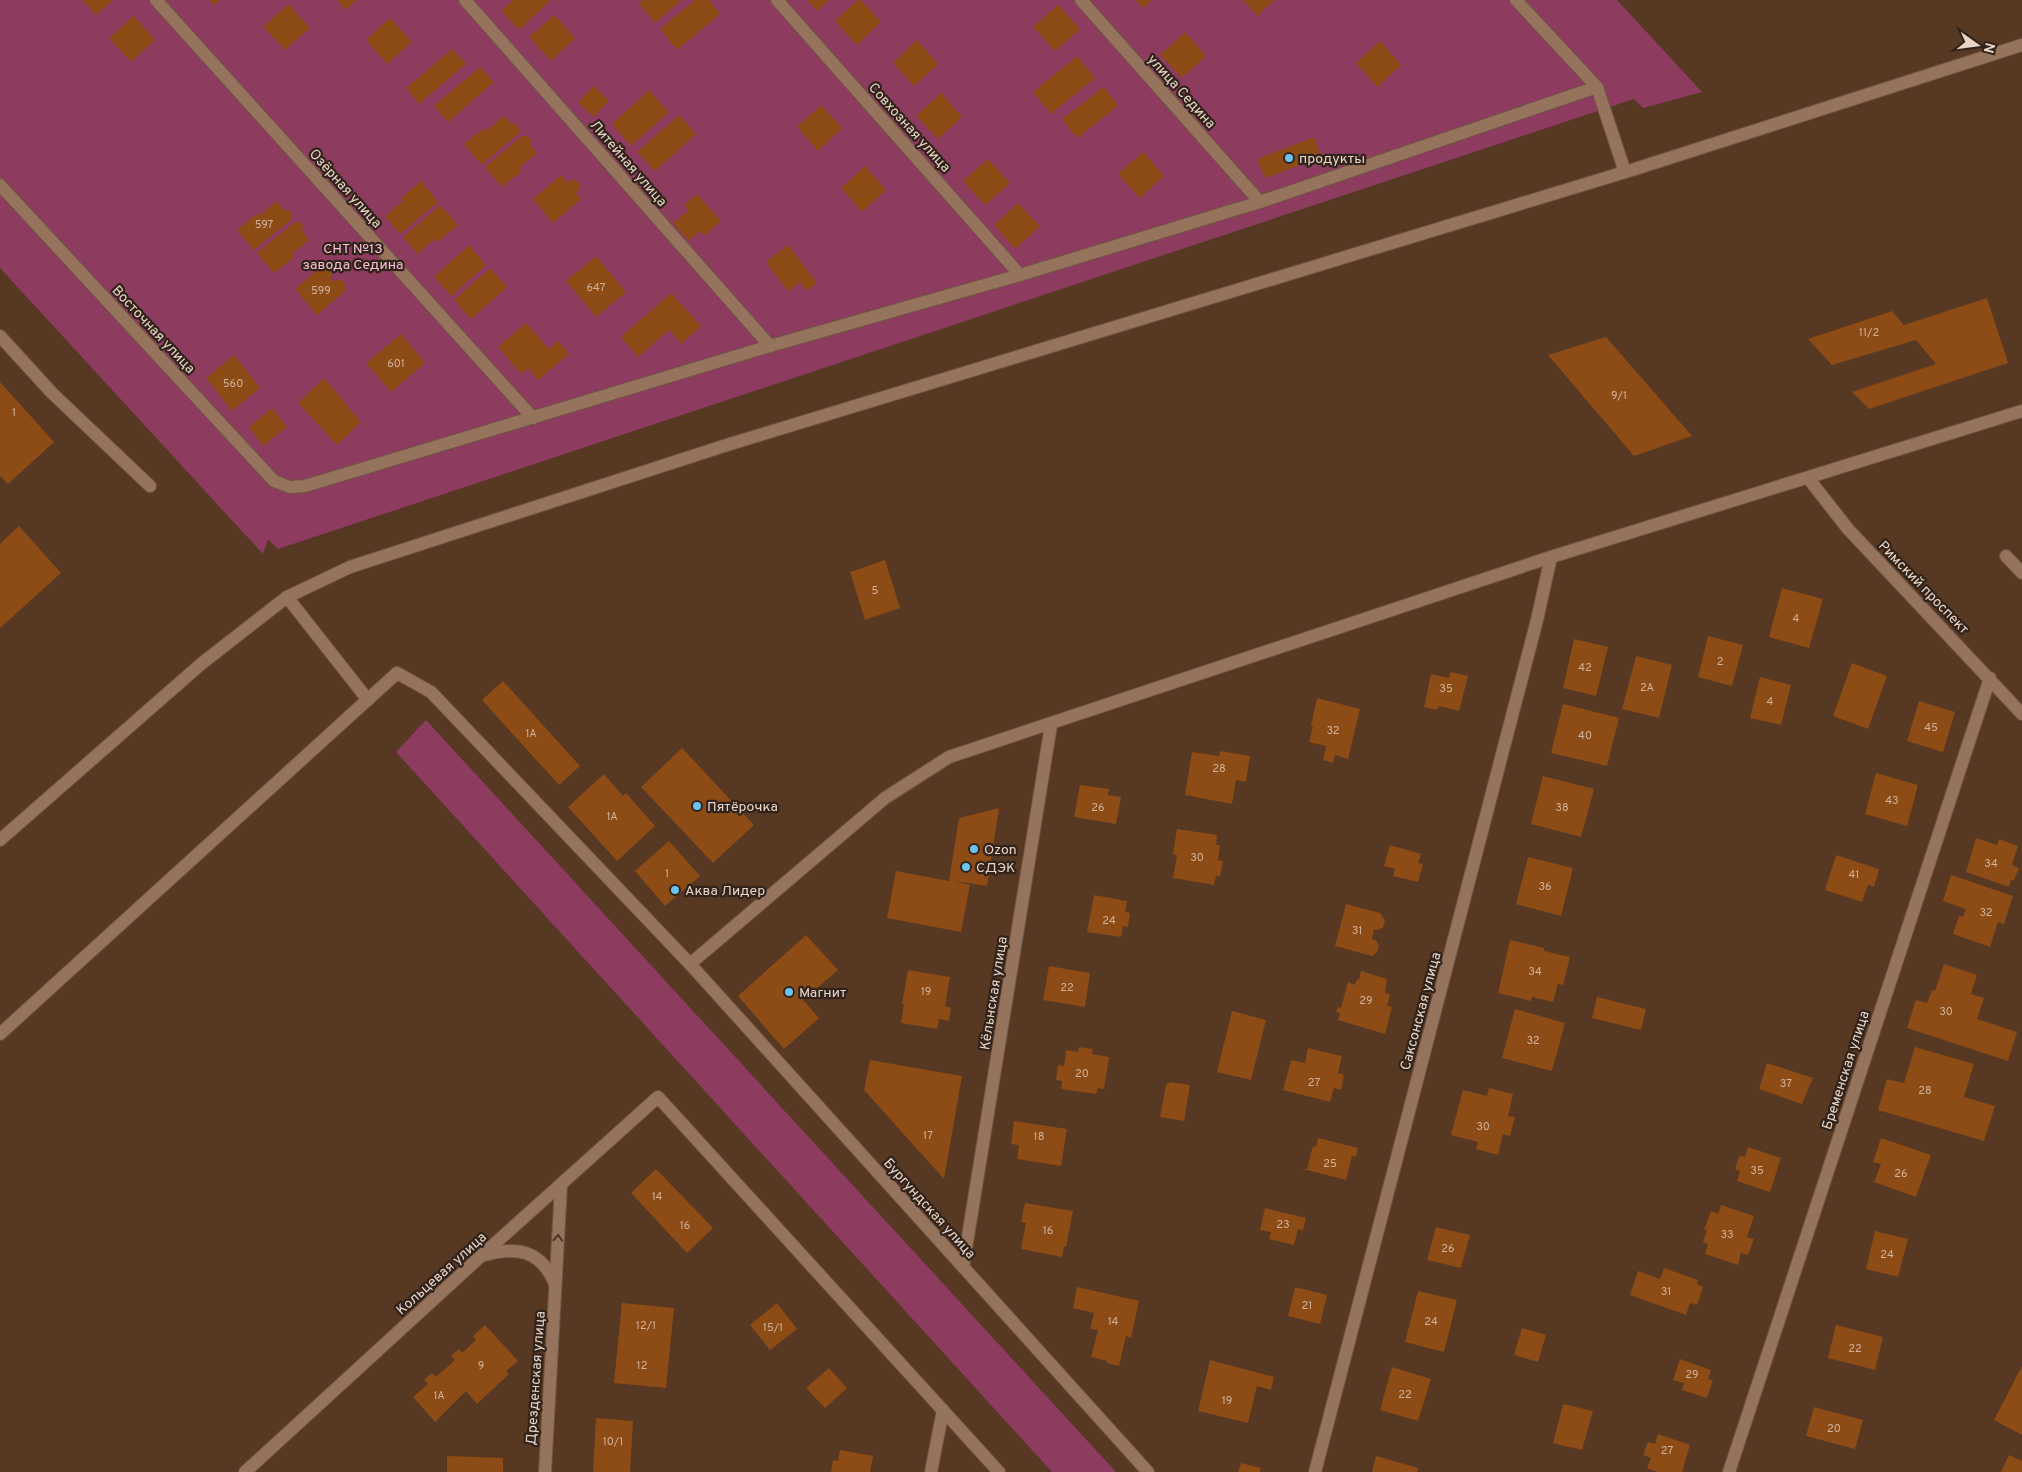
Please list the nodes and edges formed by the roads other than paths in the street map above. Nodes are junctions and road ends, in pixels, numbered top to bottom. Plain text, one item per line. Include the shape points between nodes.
1 (156, 0) edge
2 (465, 0) edge
3 (777, 0) edge
4 (1081, 0) edge
5 (1516, 0) edge
6 (2022, 46) edge
7 (1597, 87) junction
8 (1625, 172) junction
9 (0, 185) edge
10 (1260, 202) junction
11 (1020, 275) junction
12 (0, 336) edge
13 (770, 346) junction
14 (2022, 411) edge
15 (533, 418) junction
16 (1808, 478) junction
17 (150, 486) dead end
18 (2006, 556) dead end
19 (1551, 557) junction
20 (2022, 573) edge
21 (287, 598) junction
22 (1990, 678) junction
23 (368, 700) junction
24 (2022, 714) edge
25 (1050, 725) junction
26 (0, 840) edge
27 (690, 964) junction
28 (0, 1034) edge
29 (561, 1186) junction
30 (481, 1256) junction
31 (963, 1267) junction
32 (556, 1287) junction
33 (943, 1410) junction
34 (245, 1472) edge
35 (545, 1472) edge
36 (931, 1472) edge
37 (998, 1472) edge
38 (1148, 1472) edge
39 (1315, 1472) edge
40 (1729, 1472) edge

1 - 15 street, Озёрная улица
2 - 13 street, Литейная улица
3 - 11 street, Совхозная улица
4 - 10 street, улица Седина
5 - 7 street
6 - 8 street
7 - 8 street
7 - 10 street
8 - 21 street via 712,449 350,567
9 - 15 street, Восточная улица via 274,481 290,487 304,486
10 - 11 street
11 - 13 street
12 - 17 street via 52,393
13 - 15 street
14 - 16 street
16 - 19 street
16 - 22 street, Римский проспект via 1848,529
18 - 20 street
19 - 25 street
19 - 39 street, Саксонская улица
21 - 23 street
21 - 26 street via 201,664
22 - 24 street, Римский проспект
22 - 40 street, Бременская улица
23 - 27 street, Бургундская улица via 397,673 430,692
23 - 28 street
25 - 27 street via 949,757 885,798
25 - 31 street, Кёльнская улица
27 - 31 street, Бургундская улица
29 - 30 street, Кольцевая улица
32 -> 29 street, Дрезденская улица
29 - 33 street, Кольцевая улица via 658,1097
30 - 32 street via 502,1250 520,1251 536,1258 549,1270
30 - 34 street, Кольцевая улица
31 - 38 street, Бургундская улица
32 - 35 street, Дрезденская улица
33 - 36 street
33 - 37 street

